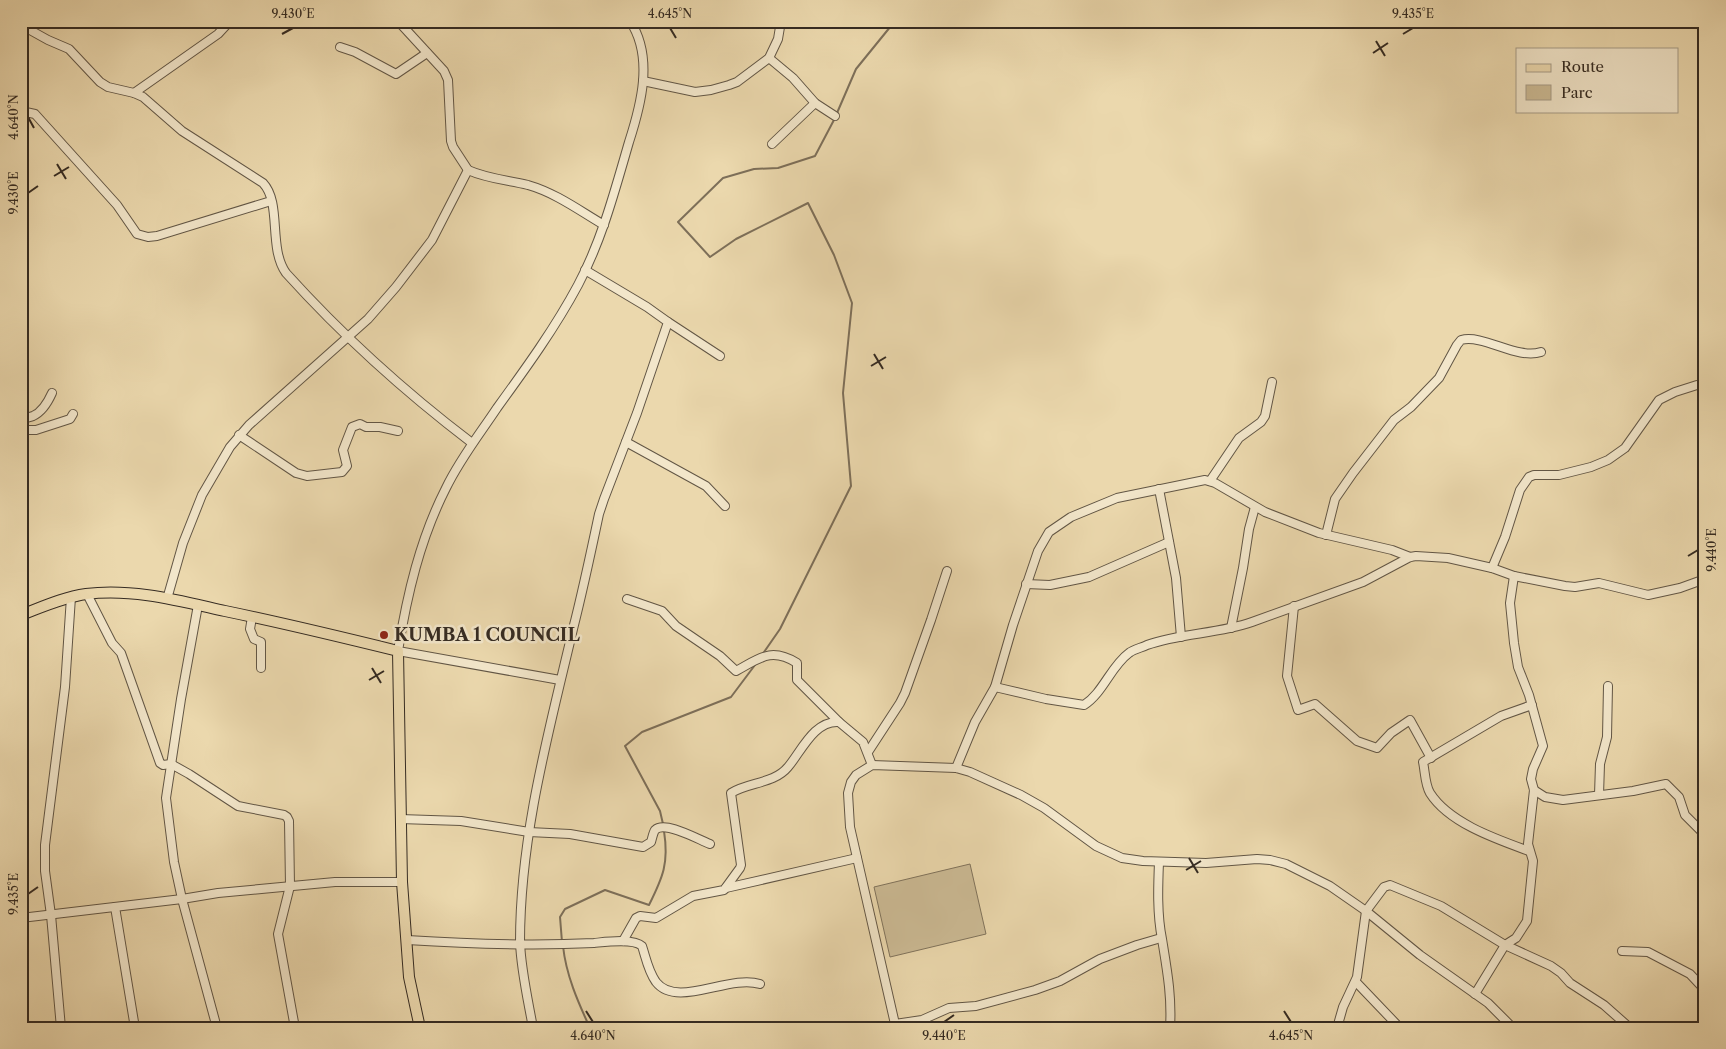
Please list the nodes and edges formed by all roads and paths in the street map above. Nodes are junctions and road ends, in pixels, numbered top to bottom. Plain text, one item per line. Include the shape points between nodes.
1 (230, 21) edge
2 (398, 21) edge
3 (630, 21) edge
4 (781, 21) edge
5 (21, 25) edge
6 (340, 47) dead end
7 (427, 53) junction
8 (769, 58) junction
9 (643, 81) junction
10 (134, 93) junction
11 (814, 102) junction
12 (21, 111) edge
13 (835, 116) dead end
14 (772, 144) dead end
15 (468, 170) junction
16 (272, 201) junction
17 (604, 225) junction
18 (585, 270) junction
19 (668, 322) junction
20 (348, 338) junction
21 (1541, 352) dead end
22 (720, 356) dead end
23 (1272, 382) dead end
24 (1705, 385) edge
25 (52, 393) dead end
26 (73, 414) dead end
27 (21, 421) edge
28 (21, 430) edge
29 (398, 431) dead end
30 (239, 435) junction
31 (626, 442) junction
32 (472, 443) junction
33 (1210, 481) junction
34 (1159, 488) junction
35 (725, 506) dead end
36 (1255, 507) junction
37 (1326, 535) junction
38 (1169, 542) junction
39 (1410, 558) junction
40 (1492, 568) junction
41 (946, 571) dead end
42 (1514, 576) junction
43 (1705, 579) edge
44 (1026, 584) junction
45 (87, 594) junction
46 (71, 597) junction
47 (167, 599) junction
48 (627, 599) dead end
49 (198, 605) junction
50 (1294, 606) junction
51 (23, 611) edge
52 (252, 617) junction
53 (1231, 628) junction
54 (1181, 637) junction
55 (398, 651) junction
56 (261, 668) dead end
57 (560, 680) junction
58 (1608, 686) dead end
59 (995, 687) junction
60 (1532, 705) junction
61 (838, 722) junction
62 (868, 752) junction
63 (1431, 758) junction
64 (171, 764) junction
65 (872, 765) junction
66 (956, 768) junction
67 (1534, 790) junction
68 (1599, 795) junction
69 (400, 819) junction
70 (530, 832) junction
71 (1705, 835) edge
72 (710, 844) dead end
73 (1529, 851) junction
74 (857, 858) junction
75 (1158, 862) junction
76 (402, 882) junction
77 (290, 886) junction
78 (726, 888) junction
79 (182, 900) junction
80 (114, 907) junction
81 (1366, 911) junction
82 (51, 915) junction
83 (21, 918) edge
84 (1162, 938) junction
85 (407, 940) junction
86 (623, 941) junction
87 (520, 944) junction
88 (1505, 945) junction
89 (1622, 951) dead end
90 (1356, 982) junction
91 (760, 984) dead end
92 (1705, 990) edge
93 (1476, 994) junction
94 (1506, 1020) junction
95 (895, 1024) junction
96 (61, 1028) edge
97 (135, 1028) edge
98 (217, 1028) edge
99 (295, 1028) edge
100 (420, 1028) edge
101 (533, 1028) edge
102 (885, 1028) edge
103 (1170, 1028) edge
104 (1337, 1028) edge
105 (1400, 1028) edge
106 (1500, 1028) edge
107 (1513, 1028) edge
108 (1630, 1028) edge

1 - 10 street via 218,34
2 - 7 street
3 - 9 street via 642,52
4 - 8 street
5 - 10 street via 69,49 108,87
6 - 7 street via 396,74
7 - 15 street via 448,80 451,141
8 - 9 street via 737,82 711,90 695,92
8 - 11 street
9 - 17 street via 635,124
10 - 16 street via 189,136 263,183
11 - 13 street
11 - 14 street
12 - 16 street via 35,114 142,237 157,236
15 - 17 street via 539,189
15 - 20 street via 432,240 396,288
16 - 20 street via 282,267
17 - 18 street
18 - 19 street
18 - 32 street via 537,352
19 - 22 street
19 - 31 street
20 - 30 street
20 - 32 street
21 - 37 street via 1526,353 1471,339 1461,340 1438,378 1394,420 1335,499
23 - 33 street via 1265,416 1239,438
24 - 40 street via 1675,392 1659,400 1625,448 1608,460 1559,475 1528,477 1520,490 1506,537
25 - 27 street via 46,405
26 - 28 street via 70,419 36,430
29 - 30 street via 360,424 352,427 343,450 347,466 342,472 308,476 296,473
30 - 47 street via 202,495 183,543
31 - 35 street via 706,486
31 - 57 street via 602,506
32 - 55 street via 445,490 428,529 418,558
33 - 34 street
33 - 36 street
34 - 38 street
34 - 44 street via 1116,498 1055,526 1042,542
36 - 37 street
36 - 53 street via 1248,529
37 - 39 street via 1392,550
38 - 44 street via 1089,577 1050,585
38 - 54 street
39 - 40 street via 1448,558
39 - 50 street via 1363,582
40 - 42 street
41 - 62 street via 905,693
42 - 43 street via 1576,587 1599,583 1648,594
42 - 60 street via 1510,603 1512,634 1518,667
44 - 59 street
45 - 46 main road
45 - 47 main road via 115,592
45 - 64 street via 112,643 121,652 160,763
46 - 51 main road
46 - 82 street via 65,687 45,845
47 - 49 main road
48 - 61 street via 662,611 676,626 736,671 765,655 784,655 797,662 798,680
49 - 52 main road
49 - 64 street
50 - 53 street
50 - 63 street via 1287,676 1298,710 1315,704 1357,741 1378,748 1391,733 1410,720
52 - 55 main road
52 - 56 street via 250,629 254,639 261,642
53 - 54 street
54 - 59 street via 1162,640 1129,653 1084,705 1046,700
55 - 57 street
55 - 69 main road
57 - 70 street
58 - 68 street via 1607,736 1600,764
59 - 66 street via 975,722
60 - 63 street via 1501,716
60 - 67 street via 1543,746 1532,774
61 - 62 street via 864,742
61 - 78 street via 814,732 784,771 732,793 741,866
62 - 65 street
63 - 73 street via 1423,762 1429,791 1443,809 1483,834
64 - 77 street via 238,806 287,817 290,826
64 - 79 street via 166,798
65 - 66 street
65 - 74 street via 856,775 848,793 850,827
66 - 75 street via 1021,795 1109,853 1122,858
67 - 68 street via 1558,800
67 - 73 street
68 - 71 street via 1666,784 1680,797 1685,814
69 - 70 street via 461,822
69 - 76 main road
70 - 72 street via 570,834 643,847 651,842 658,828 670,828
70 - 87 street via 522,885
73 - 88 street via 1533,861 1527,921 1516,938
74 - 78 street
74 - 95 street
75 - 81 street via 1270,860 1315,878
75 - 84 street
76 - 77 street
76 - 85 main road
77 - 79 street
77 - 99 street via 278,934
78 - 86 street via 693,896 656,918 636,918
79 - 80 street
79 - 98 street
80 - 82 street
80 - 97 street
81 - 88 street via 1390,884 1440,906
81 - 90 street
81 - 93 street via 1420,955
82 - 83 street
82 - 96 street
84 - 95 street via 1100,959 1035,990 976,1006 950,1008 922,1020
84 - 103 street via 1171,1001
85 - 87 street
85 - 100 main road via 409,977
86 - 87 street
86 - 91 street via 641,944 650,973 668,991 687,992 743,981
87 - 101 street
88 - 93 street
88 - 108 street via 1557,970 1574,987 1604,1005
89 - 92 street via 1648,952 1690,974
90 - 104 street
90 - 105 street
93 - 94 street
94 - 106 street
94 - 107 street
95 - 102 street

